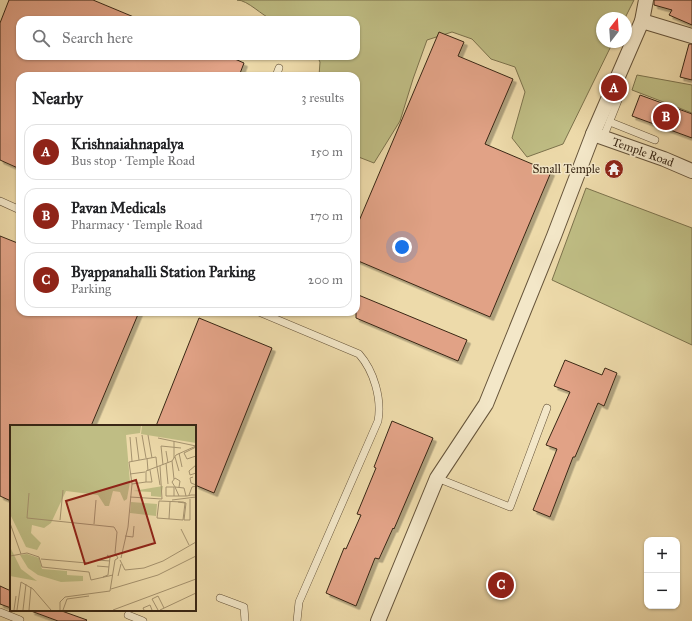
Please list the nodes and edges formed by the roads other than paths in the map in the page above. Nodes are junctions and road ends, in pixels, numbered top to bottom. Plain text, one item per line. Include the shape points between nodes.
1 (646, 0) edge
2 (642, 20) junction
3 (692, 36) edge
4 (279, 68) dead end
5 (278, 72) edge
6 (619, 98) dead end
7 (610, 122) junction
8 (598, 136) junction
9 (655, 140) dead end
10 (692, 171) edge
11 (0, 201) edge
12 (16, 208) edge
13 (269, 316) edge
14 (547, 408) dead end
15 (436, 478) junction
16 (220, 598) dead end
17 (0, 612) edge
18 (128, 615) dead end
19 (20, 620) edge
20 (143, 621) edge
21 (245, 621) edge
22 (297, 621) edge
23 (378, 621) edge

1 - 2 street
2 - 3 street
2 - 8 street
4 - 5 lane
6 - 7 lane
7 - 8 lane
7 - 9 lane
8 - 10 street, Temple Road
8 - 15 street via 554,236 486,404
11 - 12 lane
13 - 22 lane via 358,354 366,363 372,377 380,410 378,421 299,602
14 - 15 lane via 510,507
15 - 23 street
16 - 21 lane via 244,607
17 - 19 lane
18 - 20 lane

